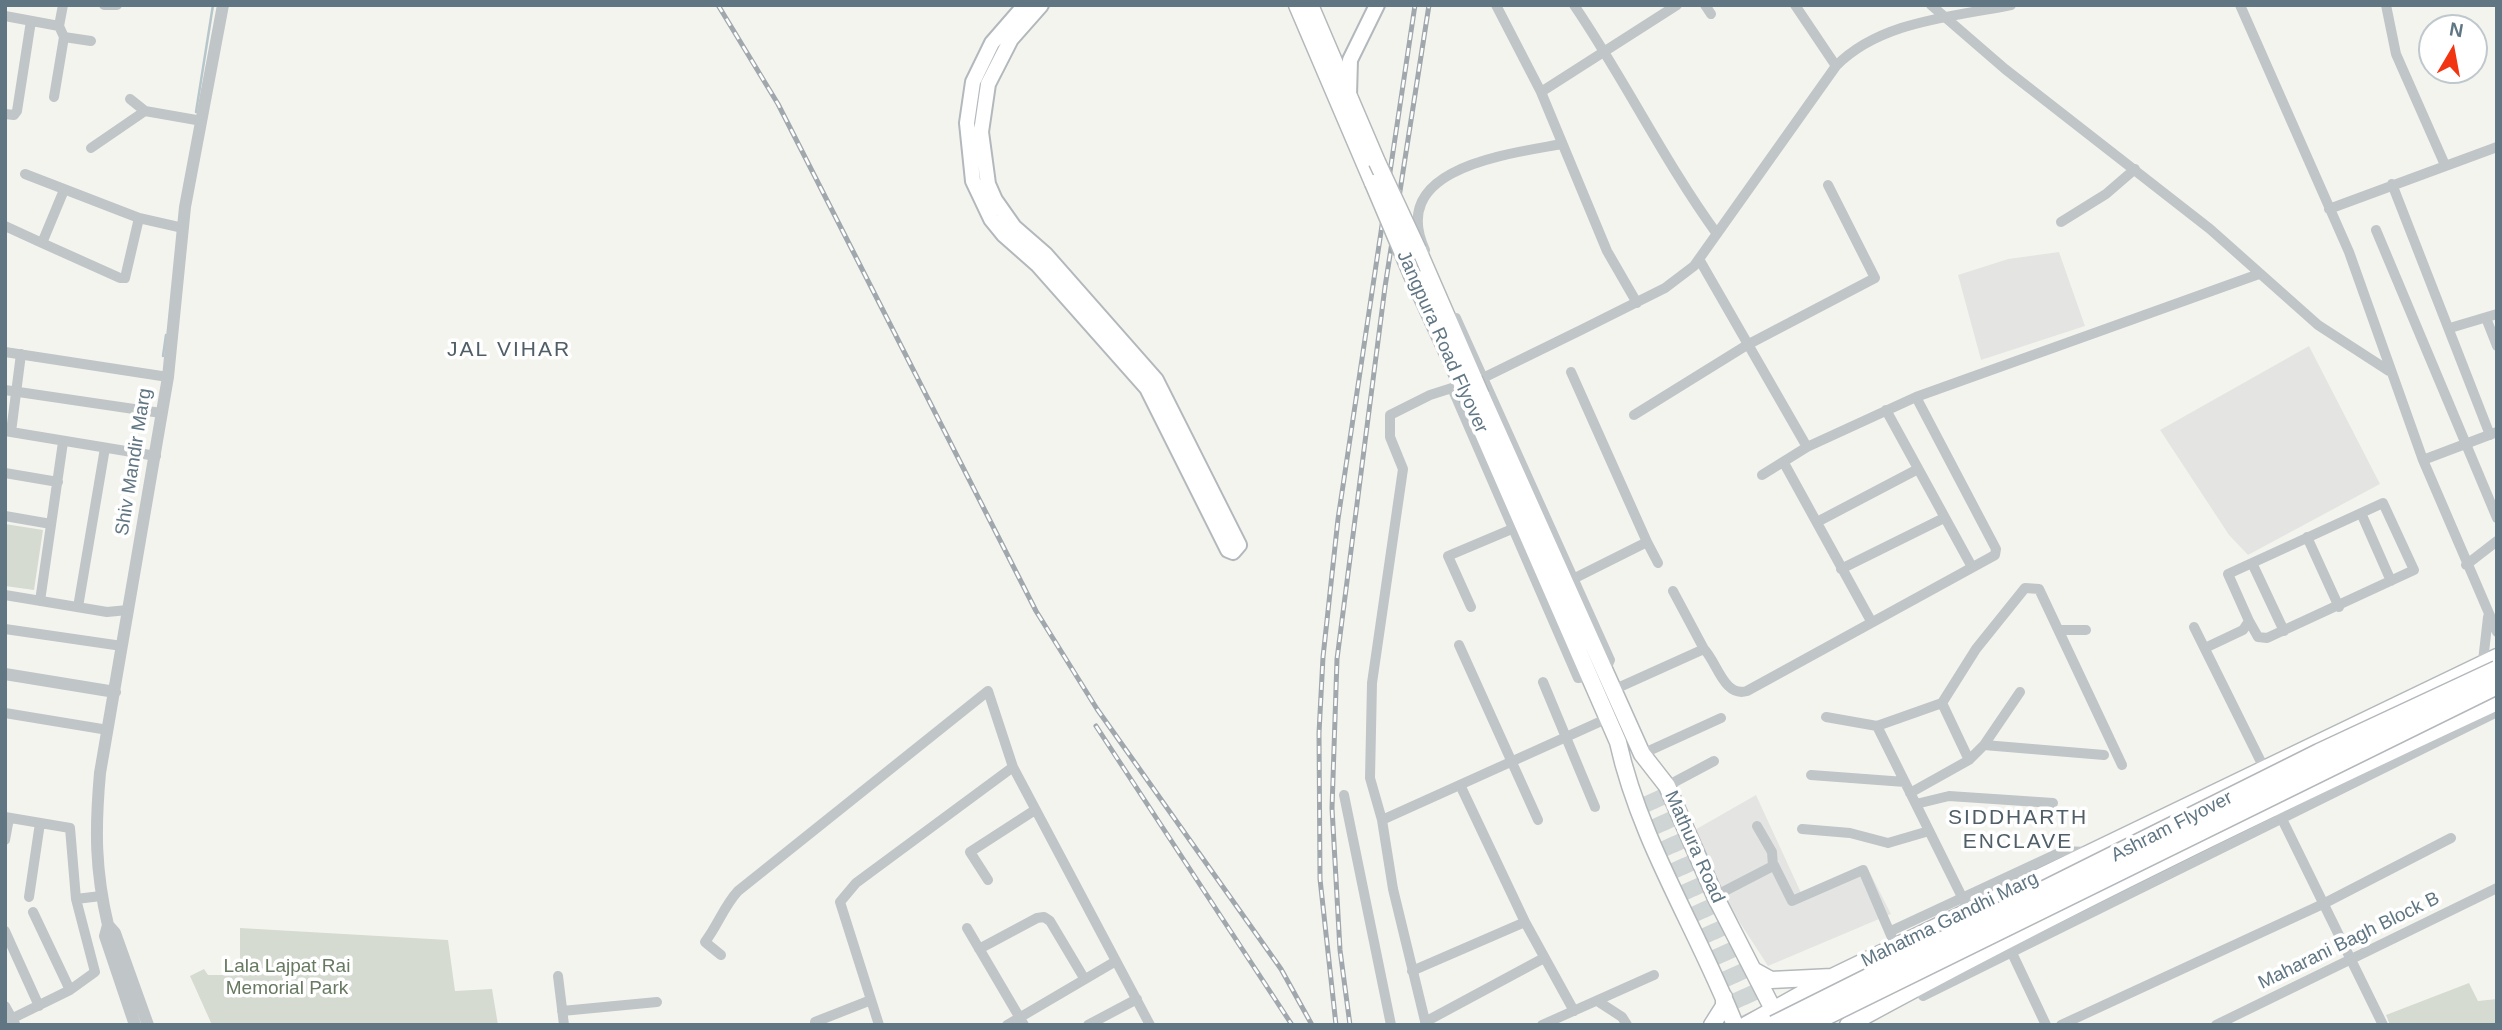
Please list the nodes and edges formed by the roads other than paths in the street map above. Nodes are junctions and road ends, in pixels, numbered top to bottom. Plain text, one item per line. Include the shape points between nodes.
1 (62, 5) edge
2 (104, 5) edge
3 (117, 5) edge
4 (223, 5) edge
5 (1025, 5) edge
6 (1041, 5) edge
7 (1297, 5) edge
8 (1310, 5) edge
9 (1377, 5) edge
10 (1496, 5) edge
11 (1574, 5) edge
12 (1677, 5) edge
13 (1796, 5) edge
14 (1930, 5) edge
15 (2011, 5) edge
16 (2240, 5) edge
17 (2386, 5) edge
18 (5, 16) edge
19 (1948, 18) junction
20 (31, 21) junction
21 (59, 26) junction
22 (64, 37) junction
23 (91, 41) dead end
24 (1606, 51) junction
25 (1836, 66) junction
26 (1541, 92) junction
27 (54, 97) dead end
28 (130, 99) dead end
29 (1349, 99) junction
30 (145, 111) junction
31 (5, 114) edge
32 (202, 121) junction
33 (1562, 144) junction
34 (2497, 146) edge
35 (91, 148) dead end
36 (2445, 164) junction
37 (2135, 169) junction
38 (25, 174) dead end
39 (2392, 184) junction
40 (1828, 185) dead end
41 (64, 190) junction
42 (2329, 209) junction
43 (139, 218) junction
44 (2061, 222) dead end
45 (5, 226) edge
46 (183, 228) junction
47 (2376, 230) dead end
48 (1717, 234) junction
49 (42, 243) junction
50 (1699, 259) junction
51 (2259, 274) junction
52 (1637, 303) junction
53 (2491, 316) edge
54 (2450, 328) junction
55 (1748, 345) junction
56 (2497, 346) edge
57 (5, 352) edge
58 (21, 354) junction
59 (2390, 371) junction
60 (1571, 373) dead end
61 (168, 377) junction
62 (1483, 378) junction
63 (1452, 388) junction
64 (11, 390) edge
65 (1916, 397) junction
66 (1886, 410) junction
67 (161, 413) junction
68 (1634, 415) dead end
69 (8, 432) edge
70 (2493, 434) edge
71 (64, 442) junction
72 (2464, 444) junction
73 (1807, 447) junction
74 (105, 448) junction
75 (156, 456) junction
76 (2423, 460) junction
77 (1784, 463) junction
78 (1918, 469) junction
79 (5, 473) edge
80 (1762, 475) dead end
81 (58, 482) junction
82 (2361, 513) junction
83 (5, 516) edge
84 (1944, 518) junction
85 (2497, 519) edge
86 (1817, 522) junction
87 (51, 524) junction
88 (1512, 529) junction
89 (2308, 537) junction
90 (2497, 541) edge
91 (1647, 542) junction
92 (1658, 563) dead end
93 (2252, 563) junction
94 (2466, 565) junction
95 (1972, 567) junction
96 (1841, 569) junction
97 (1575, 578) junction
98 (2390, 581) junction
99 (1673, 591) dead end
100 (5, 596) edge
101 (40, 601) junction
102 (78, 607) junction
103 (1471, 607) dead end
104 (2339, 607) junction
105 (128, 610) junction
106 (2488, 616) junction
107 (1871, 621) junction
108 (2249, 621) junction
109 (2194, 627) dead end
110 (5, 629) edge
111 (2060, 629) junction
112 (2085, 630) dead end
113 (2284, 631) junction
114 (2497, 632) edge
115 (1459, 645) dead end
116 (122, 646) junction
117 (2205, 648) junction
118 (1704, 649) junction
119 (2492, 663) edge
120 (1602, 666) junction
121 (1586, 672) junction
122 (5, 674) edge
123 (1543, 682) dead end
124 (2497, 685) edge
125 (1613, 690) junction
126 (115, 692) junction
127 (2020, 692) dead end
128 (2497, 702) edge
129 (1942, 703) junction
130 (2497, 712) edge
131 (5, 713) edge
132 (1721, 718) dead end
133 (1826, 718) dead end
134 (1606, 719) junction
135 (1877, 726) junction
136 (108, 730) junction
137 (2329, 736) junction
138 (1564, 738) junction
139 (1618, 742) junction
140 (1984, 745) junction
141 (1642, 754) junction
142 (2104, 755) dead end
143 (1714, 761) dead end
144 (1969, 761) junction
145 (1513, 762) junction
146 (2122, 765) dead end
147 (1013, 767) junction
148 (2264, 768) junction
149 (2346, 773) junction
150 (1811, 775) dead end
151 (1905, 782) junction
152 (1461, 787) junction
153 (1656, 791) junction
154 (1910, 793) junction
155 (1344, 795) dead end
156 (2053, 803) dead end
157 (1916, 804) junction
158 (1595, 807) dead end
159 (1035, 810) junction
160 (2280, 816) junction
161 (7, 818) edge
162 (1382, 820) junction
163 (1538, 820) dead end
164 (40, 823) junction
165 (1757, 826) dead end
166 (1802, 829) dead end
167 (1929, 831) junction
168 (2451, 838) dead end
169 (5, 840) edge
170 (1774, 865) junction
171 (988, 880) dead end
172 (2497, 888) edge
173 (101, 896) junction
174 (1715, 896) junction
175 (29, 897) dead end
176 (76, 899) junction
177 (2323, 904) junction
178 (1966, 905) junction
179 (33, 912) dead end
180 (1525, 922) junction
181 (108, 925) junction
182 (967, 928) dead end
183 (5, 931) edge
184 (1889, 944) junction
185 (979, 949) junction
186 (2012, 953) junction
187 (721, 955) dead end
188 (1544, 958) junction
189 (1116, 961) junction
190 (2351, 961) junction
191 (1752, 969) junction
192 (1412, 971) junction
193 (1654, 975) dead end
194 (558, 976) dead end
195 (1832, 976) junction
196 (1084, 978) junction
197 (70, 990) junction
198 (1900, 994) junction
199 (1923, 996) dead end
200 (1724, 997) junction
201 (1138, 999) junction
202 (871, 1000) junction
203 (657, 1002) dead end
204 (1600, 1002) junction
205 (5, 1006) edge
206 (38, 1006) junction
207 (562, 1011) junction
208 (1574, 1011) junction
209 (1777, 1020) edge
210 (1022, 1021) edge
211 (10, 1022) edge
212 (815, 1022) dead end
213 (1425, 1023) edge
214 (2379, 1023) edge
215 (1089, 1024) edge
216 (1849, 1024) edge
217 (135, 1025) edge
218 (148, 1025) edge
219 (564, 1025) edge
220 (879, 1025) edge
221 (1007, 1025) edge
222 (1150, 1025) edge
223 (1391, 1025) edge
224 (1542, 1025) edge
225 (1627, 1025) edge
226 (1712, 1025) edge
227 (1735, 1025) edge
228 (1746, 1025) edge
229 (1807, 1025) edge
230 (2046, 1025) edge
231 (2061, 1025) edge
232 (2216, 1025) edge

1 - 21 street
2 - 3 street
4 - 32 street, Shiv Mandir Marg
5 - 6 main road via 992,43 974,82 967,123 973,181 1004,235 1038,265 1147,388 1233,552 1239,545 1156,380 1058,269 1014,227 988,184 981,132 988,84 1012,39
7 - 121 main road, Jangpura Road Flyover, bridge
8 - 29 main road, Jangpura Road Flyover
9 - 29 main road via 1350,60
10 - 26 street
11 - 24 street
12 - 24 street
13 - 25 street
14 - 19 street
15 - 19 street
16 - 42 street
17 - 36 street via 2396,54
18 - 20 street
19 - 25 street via 1883,34 1853,48
19 - 37 street via 2005,69
20 - 21 street
20 - 31 street via 17,111
21 - 22 street
22 - 23 street
22 - 27 street
24 - 26 street
24 - 48 street via 1679,182
25 - 48 street
26 - 33 street
28 - 30 street
29 - 120 main road, Jangpura Road Flyover, bridge
30 - 32 street
30 - 35 street
32 - 46 street, Shiv Mandir Marg
33 - 52 street via 1607,251
33 - 62 street via 1464,166 1440,181 1419,207 1423,245
34 - 36 street
36 - 39 street
37 - 44 street
37 - 51 street
38 - 41 street
39 - 42 street
39 - 54 street
40 - 55 street via 1875,278
41 - 43 street
41 - 49 street
42 - 59 street via 2349,252
43 - 46 street
43 - 49 street via 125,278
45 - 49 street
46 - 61 street, Shiv Mandir Marg
47 - 72 street
48 - 50 street
50 - 52 street via 1665,288
50 - 55 street
51 - 59 street via 2318,325
51 - 65 street
52 - 62 street
53 - 54 street
53 - 56 street
54 - 70 street
55 - 68 street
55 - 73 street
57 - 58 street
58 - 61 street
58 - 64 street
59 - 76 street
60 - 91 street
61 - 67 street, Shiv Mandir Marg
62 - 63 street
62 - 97 street
63 - 88 street
63 - 162 street via 1390,415 1390,437 1403,469 1372,683 1369,744 1370,778
64 - 67 street
64 - 69 street
65 - 66 street
65 - 95 street via 1997,553
66 - 73 street
66 - 78 street
67 - 75 street, Shiv Mandir Marg
69 - 71 street
70 - 72 street
71 - 74 street
71 - 81 street
72 - 76 street
72 - 85 street
73 - 77 street
74 - 75 street
74 - 102 street
75 - 105 street, Shiv Mandir Marg
76 - 94 street
77 - 80 street
77 - 86 street
78 - 84 street
78 - 86 street
79 - 81 street
81 - 87 street
82 - 89 street
82 - 98 street
82 - 98 street via 2383,503 2414,570
83 - 87 street
84 - 95 street
84 - 96 street
86 - 96 street
87 - 101 street
88 - 103 street via 1448,556
88 - 121 street via 1578,678
89 - 93 street
89 - 104 street
90 - 94 street
91 - 92 street
91 - 97 street
93 - 108 street via 2228,574
93 - 113 street
94 - 106 street
95 - 107 street
96 - 107 street
97 - 120 street via 1610,660
98 - 104 street
99 - 118 street
100 - 101 street
101 - 102 street
102 - 105 street
104 - 113 street
105 - 116 street, Shiv Mandir Marg
106 - 114 street
106 - 119 street
107 - 118 street via 1740,693 1730,690
108 - 113 street via 2263,639
108 - 117 street via 2243,630
109 - 117 street
110 - 116 street
111 - 112 street
111 - 129 street via 2039,589 2025,588 1976,649
111 - 146 street
115 - 145 street
116 - 126 street, Shiv Mandir Marg
117 - 148 street
118 - 125 street
119 - 137 main road, Mahatma Gandhi Marg
119 - 209 highway, Ashram Flyover, bridge
120 - 125 main road, Mathura Road
121 - 134 main road, Mathura Road
122 - 126 street
123 - 138 street
124 - 229 highway, Ashram Flyover, bridge
125 - 141 main road, Mathura Road
126 - 136 street, Shiv Mandir Marg
127 - 140 street
128 - 149 main road
129 - 135 street
129 - 144 street
130 - 160 street
131 - 136 street
132 - 141 street
133 - 135 street
134 - 138 street
134 - 139 main road, Mathura Road
135 - 151 street
136 - 173 street, Shiv Mandir Marg via 95,829
137 - 148 main road, Mahatma Gandhi Marg
137 - 149 main road
138 - 145 street
138 - 158 street
139 - 153 main road
139 - 200 main road, Mathura Road via 1626,779
140 - 142 street
140 - 144 street
141 - 153 main road, Mathura Road
143 - 153 street
144 - 154 street
145 - 152 street
145 - 163 street
147 - 159 street
147 - 187 street via 988,691 738,891 705,942
147 - 202 street via 845,892 841,912
148 - 178 main road, Mahatma Gandhi Marg via 2091,853
149 - 198 main road
150 - 151 street
151 - 154 street
152 - 162 street
152 - 180 street
153 - 174 main road, Mathura Road
154 - 157 street
155 - 223 street
156 - 157 street via 1949,796
157 - 167 street
159 - 171 street via 970,852
159 - 189 street
160 - 177 street
160 - 186 street
161 - 164 street
161 - 169 street
162 - 192 street
164 - 175 street
164 - 176 street via 70,828
165 - 170 street
166 - 167 street via 1850,833 1888,843
167 - 178 street
168 - 177 street
170 - 174 street
170 - 184 street via 1792,901 1863,870
172 - 190 street, Maharani Bagh Block B
173 - 176 street
173 - 181 street, Shiv Mandir Marg
174 - 191 main road, Mathura Road
176 - 197 street via 95,972
177 - 190 street
177 - 231 street
178 - 184 main road, Mahatma Gandhi Marg
179 - 197 street
180 - 188 street
180 - 192 street
181 - 217 street, Shiv Mandir Marg via 108,948
181 - 218 street, Shiv Mandir Marg via 115,933
182 - 185 street
183 - 206 street
184 - 195 main road, Mahatma Gandhi Marg
184 - 198 main road
185 - 196 street via 1044,917
185 - 210 street
186 - 199 street
186 - 230 street
188 - 208 street
188 - 213 street
189 - 196 street
189 - 201 street
190 - 214 street
190 - 232 street, Maharani Bagh Block B
191 - 195 main road via 1771,981
191 - 209 main road, Mathura Road
192 - 213 street
193 - 204 street
194 - 207 street
195 - 209 main road, Mahatma Gandhi Marg
195 - 216 main road
196 - 210 street
197 - 206 street
198 - 216 main road
200 - 226 main road via 1724,1006
200 - 227 main road, Mathura Road
201 - 215 street
201 - 222 street
202 - 212 street
202 - 220 street
203 - 207 street
204 - 208 street
204 - 225 street
205 - 211 street
206 - 211 street
207 - 219 street
208 - 224 street
209 - 228 main road, Mahatma Gandhi Marg
210 - 221 street

